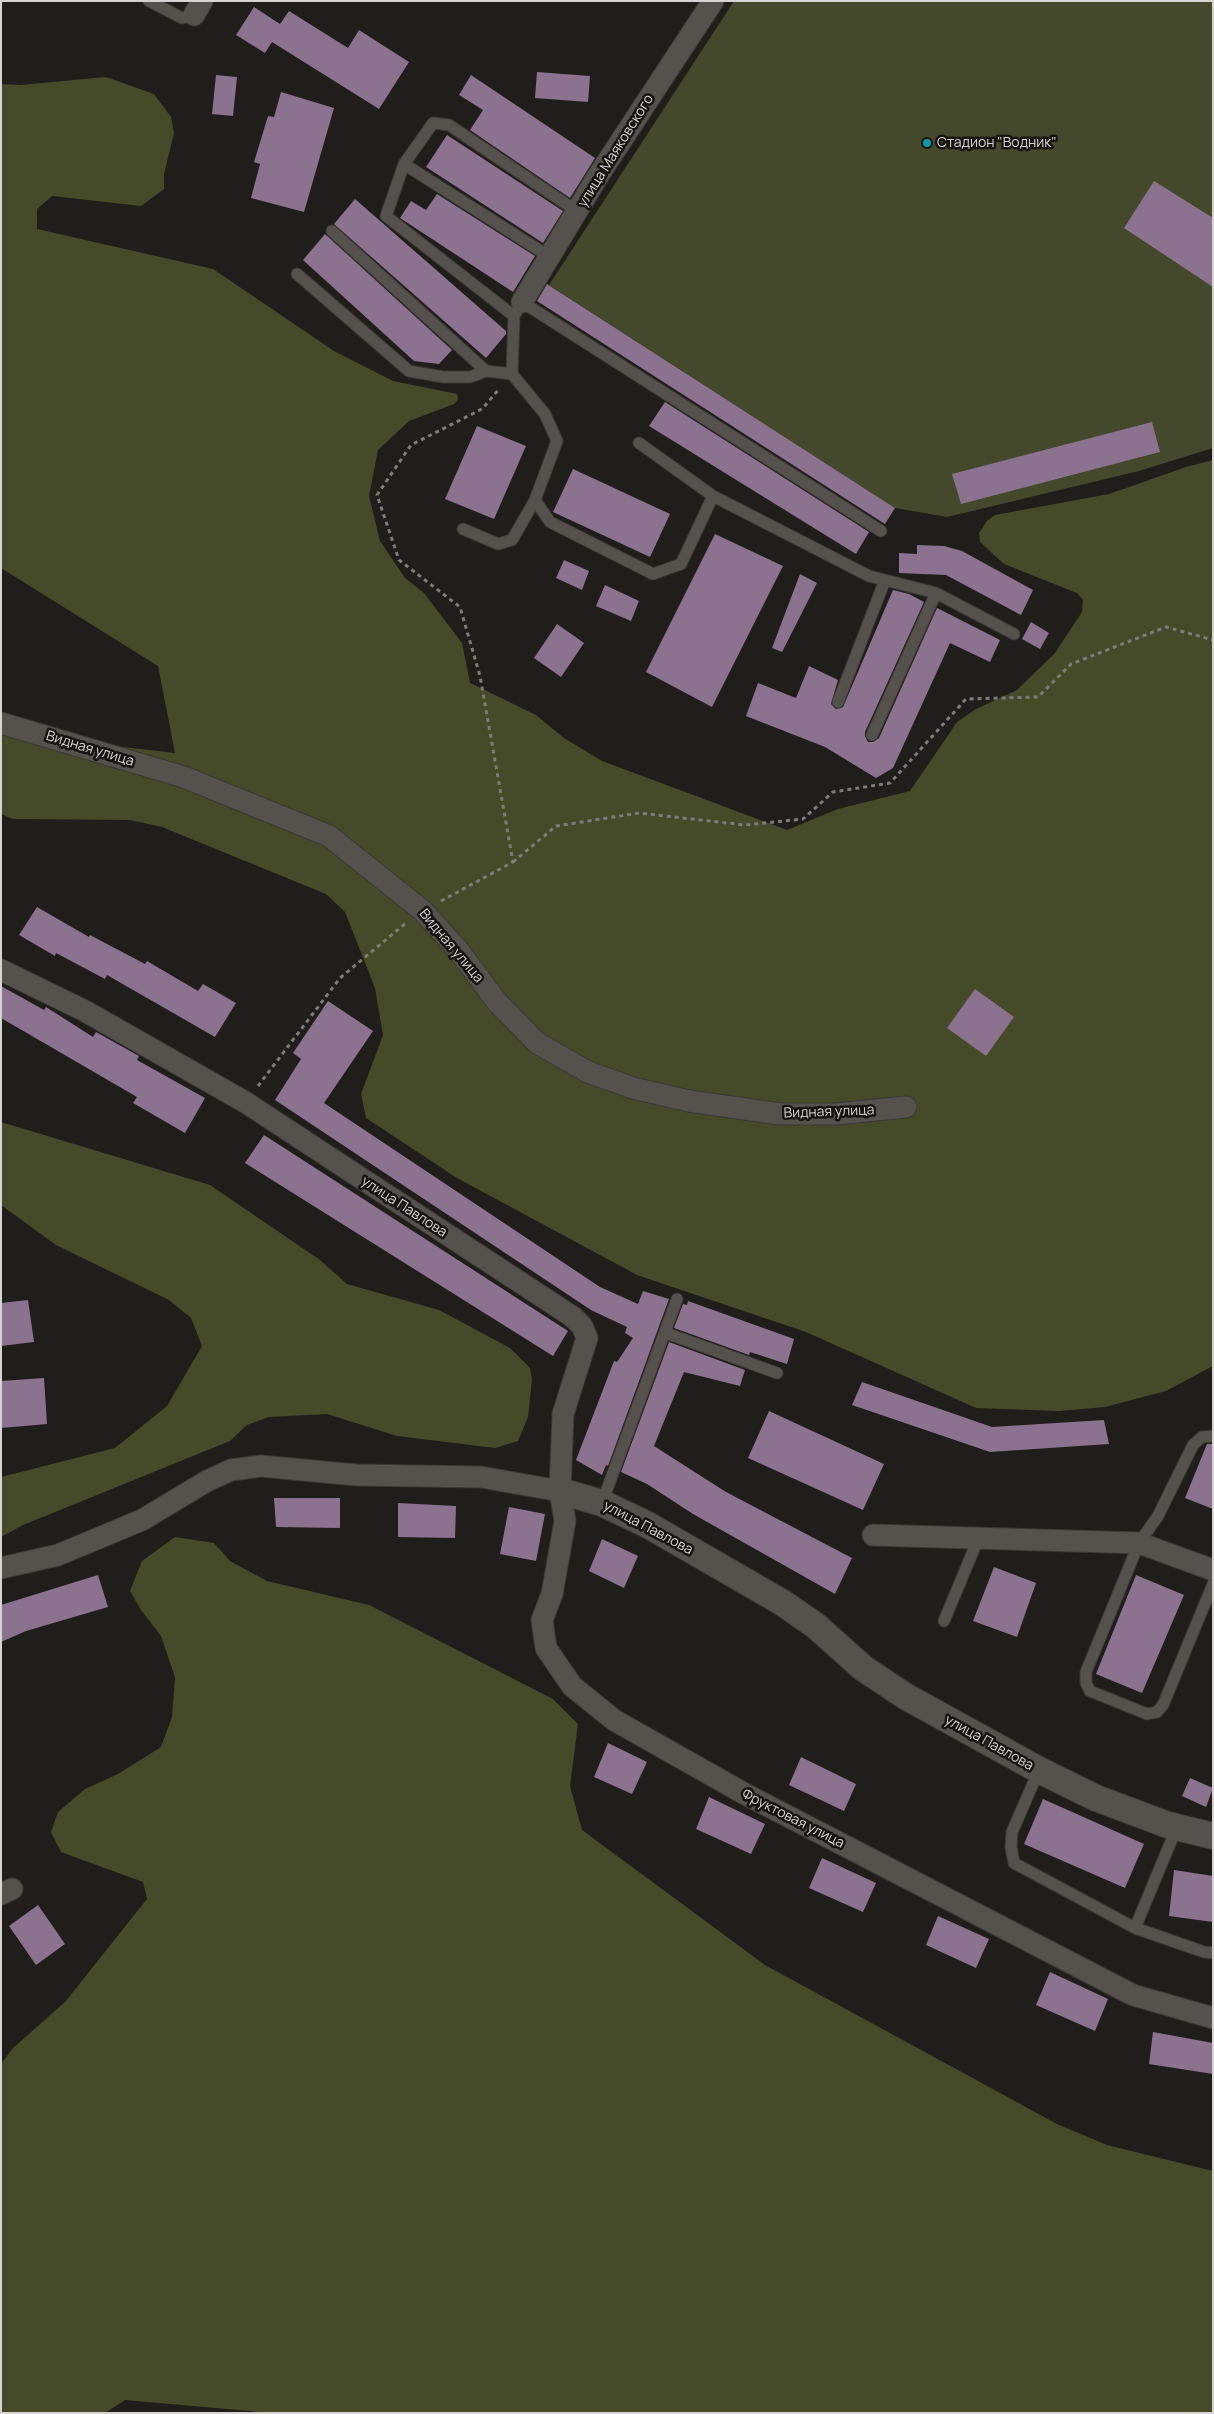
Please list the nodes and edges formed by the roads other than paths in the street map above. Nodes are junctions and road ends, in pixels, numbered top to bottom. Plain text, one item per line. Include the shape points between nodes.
1 (149, 1) edge
2 (714, 1) edge
3 (198, 8) edge
4 (404, 164) junction
5 (578, 212) junction
6 (332, 231) dead end
7 (550, 257) junction
8 (297, 274) dead end
9 (518, 309) junction
10 (486, 371) junction
11 (512, 374) junction
12 (639, 443) dead end
13 (713, 496) junction
14 (535, 500) junction
15 (463, 529) dead end
16 (881, 531) dead end
17 (885, 580) junction
18 (936, 593) junction
19 (1014, 634) dead end
20 (838, 702) dead end
21 (1, 723) edge
22 (872, 735) dead end
23 (1, 970) edge
24 (906, 1107) dead end
25 (677, 1299) dead end
26 (666, 1333) junction
27 (777, 1373) dead end
28 (1213, 1436) edge
29 (560, 1491) junction
30 (602, 1503) junction
31 (872, 1535) dead end
32 (979, 1537) junction
33 (1139, 1542) junction
34 (1, 1568) edge
35 (1213, 1570) edge
36 (1213, 1584) edge
37 (944, 1620) dead end
38 (1038, 1770) junction
39 (1177, 1826) junction
40 (1213, 1836) edge
41 (1135, 1928) junction
42 (1213, 1953) edge
43 (1213, 2018) edge

1 - 3 lane via 182,18
2 - 5 street, улица Маяковского via 598,176
4 - 5 lane via 433,123 450,125
4 - 7 lane
4 - 9 lane via 386,216
5 - 7 street, улица Маяковского
6 - 10 lane
7 - 9 street, улица Маяковского
8 - 10 lane via 409,371 443,377 470,377
9 - 11 lane
9 - 16 lane
10 - 11 lane
11 - 14 lane via 545,414 557,441
12 - 13 lane
13 - 14 lane via 681,564 653,574 550,522
13 - 17 lane via 869,576
14 - 15 lane via 512,540 498,544
17 - 18 lane
17 - 20 lane
18 - 19 lane
18 - 22 lane
21 - 24 street, Видная улица via 184,777 329,836 423,911 497,1002 536,1043 588,1072 633,1088 680,1099 780,1114 836,1114
23 - 29 street, улица Павлова via 85,1011 245,1102 573,1316 587,1338 563,1414
25 - 26 lane
26 - 27 lane
26 - 30 lane
28 - 33 lane via 1202,1437 1194,1445 1158,1516
29 - 30 street, улица Павлова
29 - 34 street via 481,1477 356,1475 261,1466 231,1470 142,1520 58,1555
29 - 43 street, Фруктовая улица via 565,1521 552,1594 542,1620 546,1648 572,1686 614,1720 745,1794 1133,1995
30 - 38 street, улица Павлова via 648,1525 783,1603 816,1626 863,1668 905,1696
31 - 32 street
32 - 33 street
32 - 37 lane
33 - 35 street
33 - 36 lane via 1086,1672 1090,1691 1147,1714 1157,1712 1163,1705
38 - 39 street, улица Павлова via 1096,1798
38 - 41 lane via 1012,1832 1014,1863
39 - 40 street, улица Павлова
39 - 41 lane
41 - 42 lane

